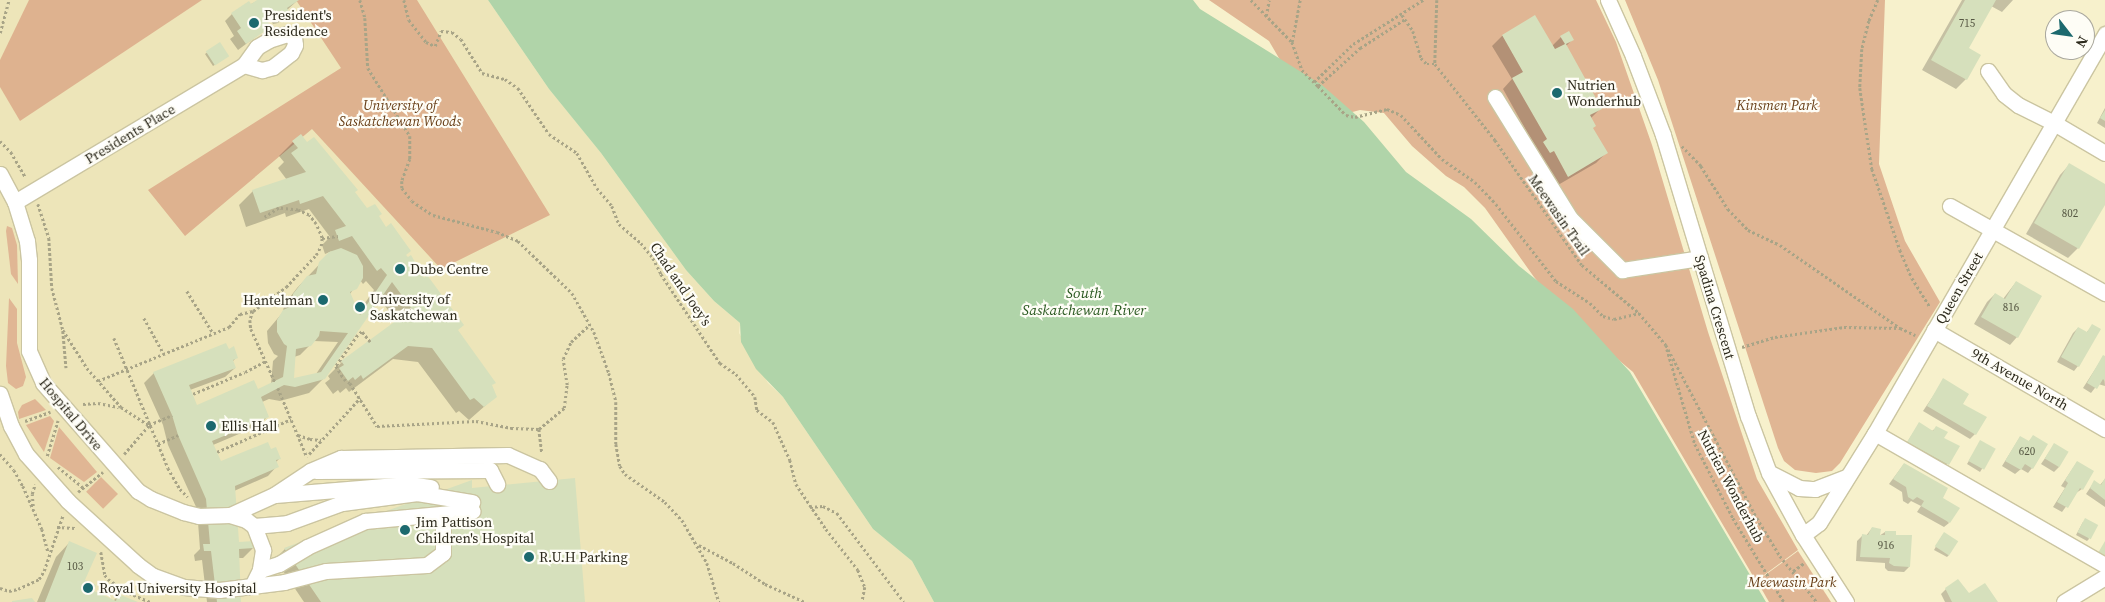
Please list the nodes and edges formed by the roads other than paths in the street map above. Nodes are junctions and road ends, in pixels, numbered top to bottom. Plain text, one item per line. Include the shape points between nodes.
1 (1608, 0) edge
2 (2105, 34) edge
3 (244, 65) dead end
4 (1988, 71) dead end
5 (1494, 97) dead end
6 (2054, 123) junction
7 (2105, 153) edge
8 (0, 174) edge
9 (15, 202) junction
10 (1950, 206) dead end
11 (1993, 228) junction
12 (1700, 258) junction
13 (2105, 293) edge
14 (1931, 337) junction
15 (0, 394) edge
16 (2105, 428) edge
17 (1875, 432) junction
18 (306, 463) junction
19 (1769, 473) junction
20 (1848, 477) junction
21 (549, 480) dead end
22 (497, 484) dead end
23 (445, 490) dead end
24 (274, 495) junction
25 (443, 514) junction
26 (230, 515) junction
27 (254, 526) junction
28 (1804, 535) junction
29 (2105, 565) edge
30 (260, 570) junction
31 (2105, 577) edge
32 (252, 586) junction
33 (1846, 602) edge
34 (2064, 602) edge

1 - 12 street, Spadina Crescent via 1652,105
2 - 6 street, Queen Street
3 - 9 street, Presidents Place
4 - 6 street via 2004,94
5 - 12 street via 1570,218 1622,270
6 - 7 street
6 - 11 street, Queen Street
8 - 9 street, Hospital Drive
9 - 26 street, Hospital Drive via 27,241 29,351 35,369 64,408 117,461 138,491 164,505 199,516
10 - 11 street
11 - 13 street
11 - 14 street, Queen Street
12 - 19 street, Spadina Crescent via 1748,416
14 - 16 street, 9th Avenue North
14 - 17 street, Queen Street
15 - 32 street via 11,426 26,454 68,500 138,565 168,583 201,590
17 - 20 street, Queen Street
17 - 29 street
18 - 21 street, Hospital Drive via 350,457 508,455 540,468
18 - 22 street via 490,470
18 - 24 street, Hospital Drive
19 - 20 street via 1799,488 1815,489
19 - 28 street, Spadina Crescent
20 - 28 street, Queen Street via 1819,523
23 - 24 street via 409,484
24 - 26 street, Hospital Drive
25 - 27 street via 473,507 417,494 342,503 287,523
25 - 30 street via 365,521 307,547 279,564
25 - 32 street via 443,553 428,565 326,571
26 - 27 street, Hospital Drive
27 - 30 street via 263,550
28 - 33 street, Spadina Crescent
30 - 32 street
31 - 34 street

